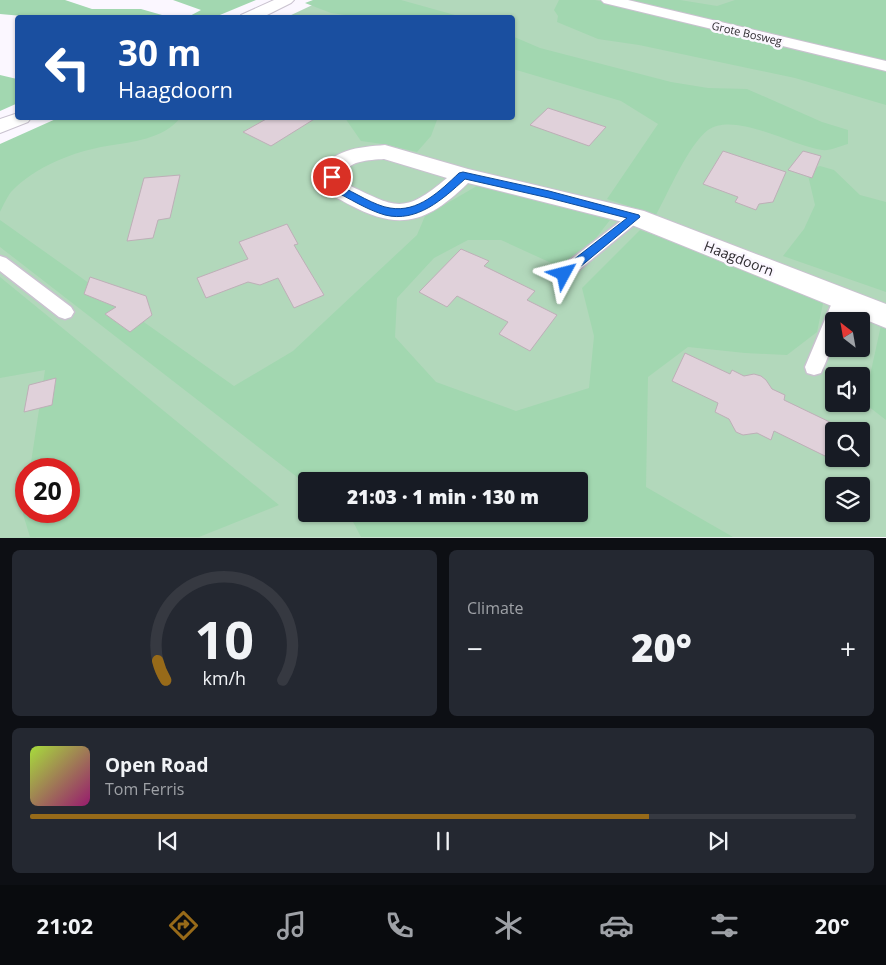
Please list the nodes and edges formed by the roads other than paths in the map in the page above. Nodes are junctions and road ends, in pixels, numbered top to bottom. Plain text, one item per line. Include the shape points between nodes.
1 (286, 0) edge
2 (609, 0) edge
3 (253, 15) edge
4 (886, 66) edge
5 (16, 120) edge
6 (0, 127) edge
7 (463, 175) junction
8 (635, 217) junction
9 (0, 262) edge
10 (564, 274) dead end
11 (843, 298) junction
12 (65, 312) dead end
13 (886, 316) edge
14 (814, 367) dead end

1 - 3 street
2 - 4 street, Grote Bosweg
5 - 6 street
7 - 7 street, Haagdoorn via 438,198 409,212 387,212 336,188 332,177 336,166 351,158 385,152
7 - 8 street, Haagdoorn
8 - 10 lane
8 - 11 street, Haagdoorn
9 - 12 lane
11 - 13 street, Haagdoorn
11 - 14 lane

